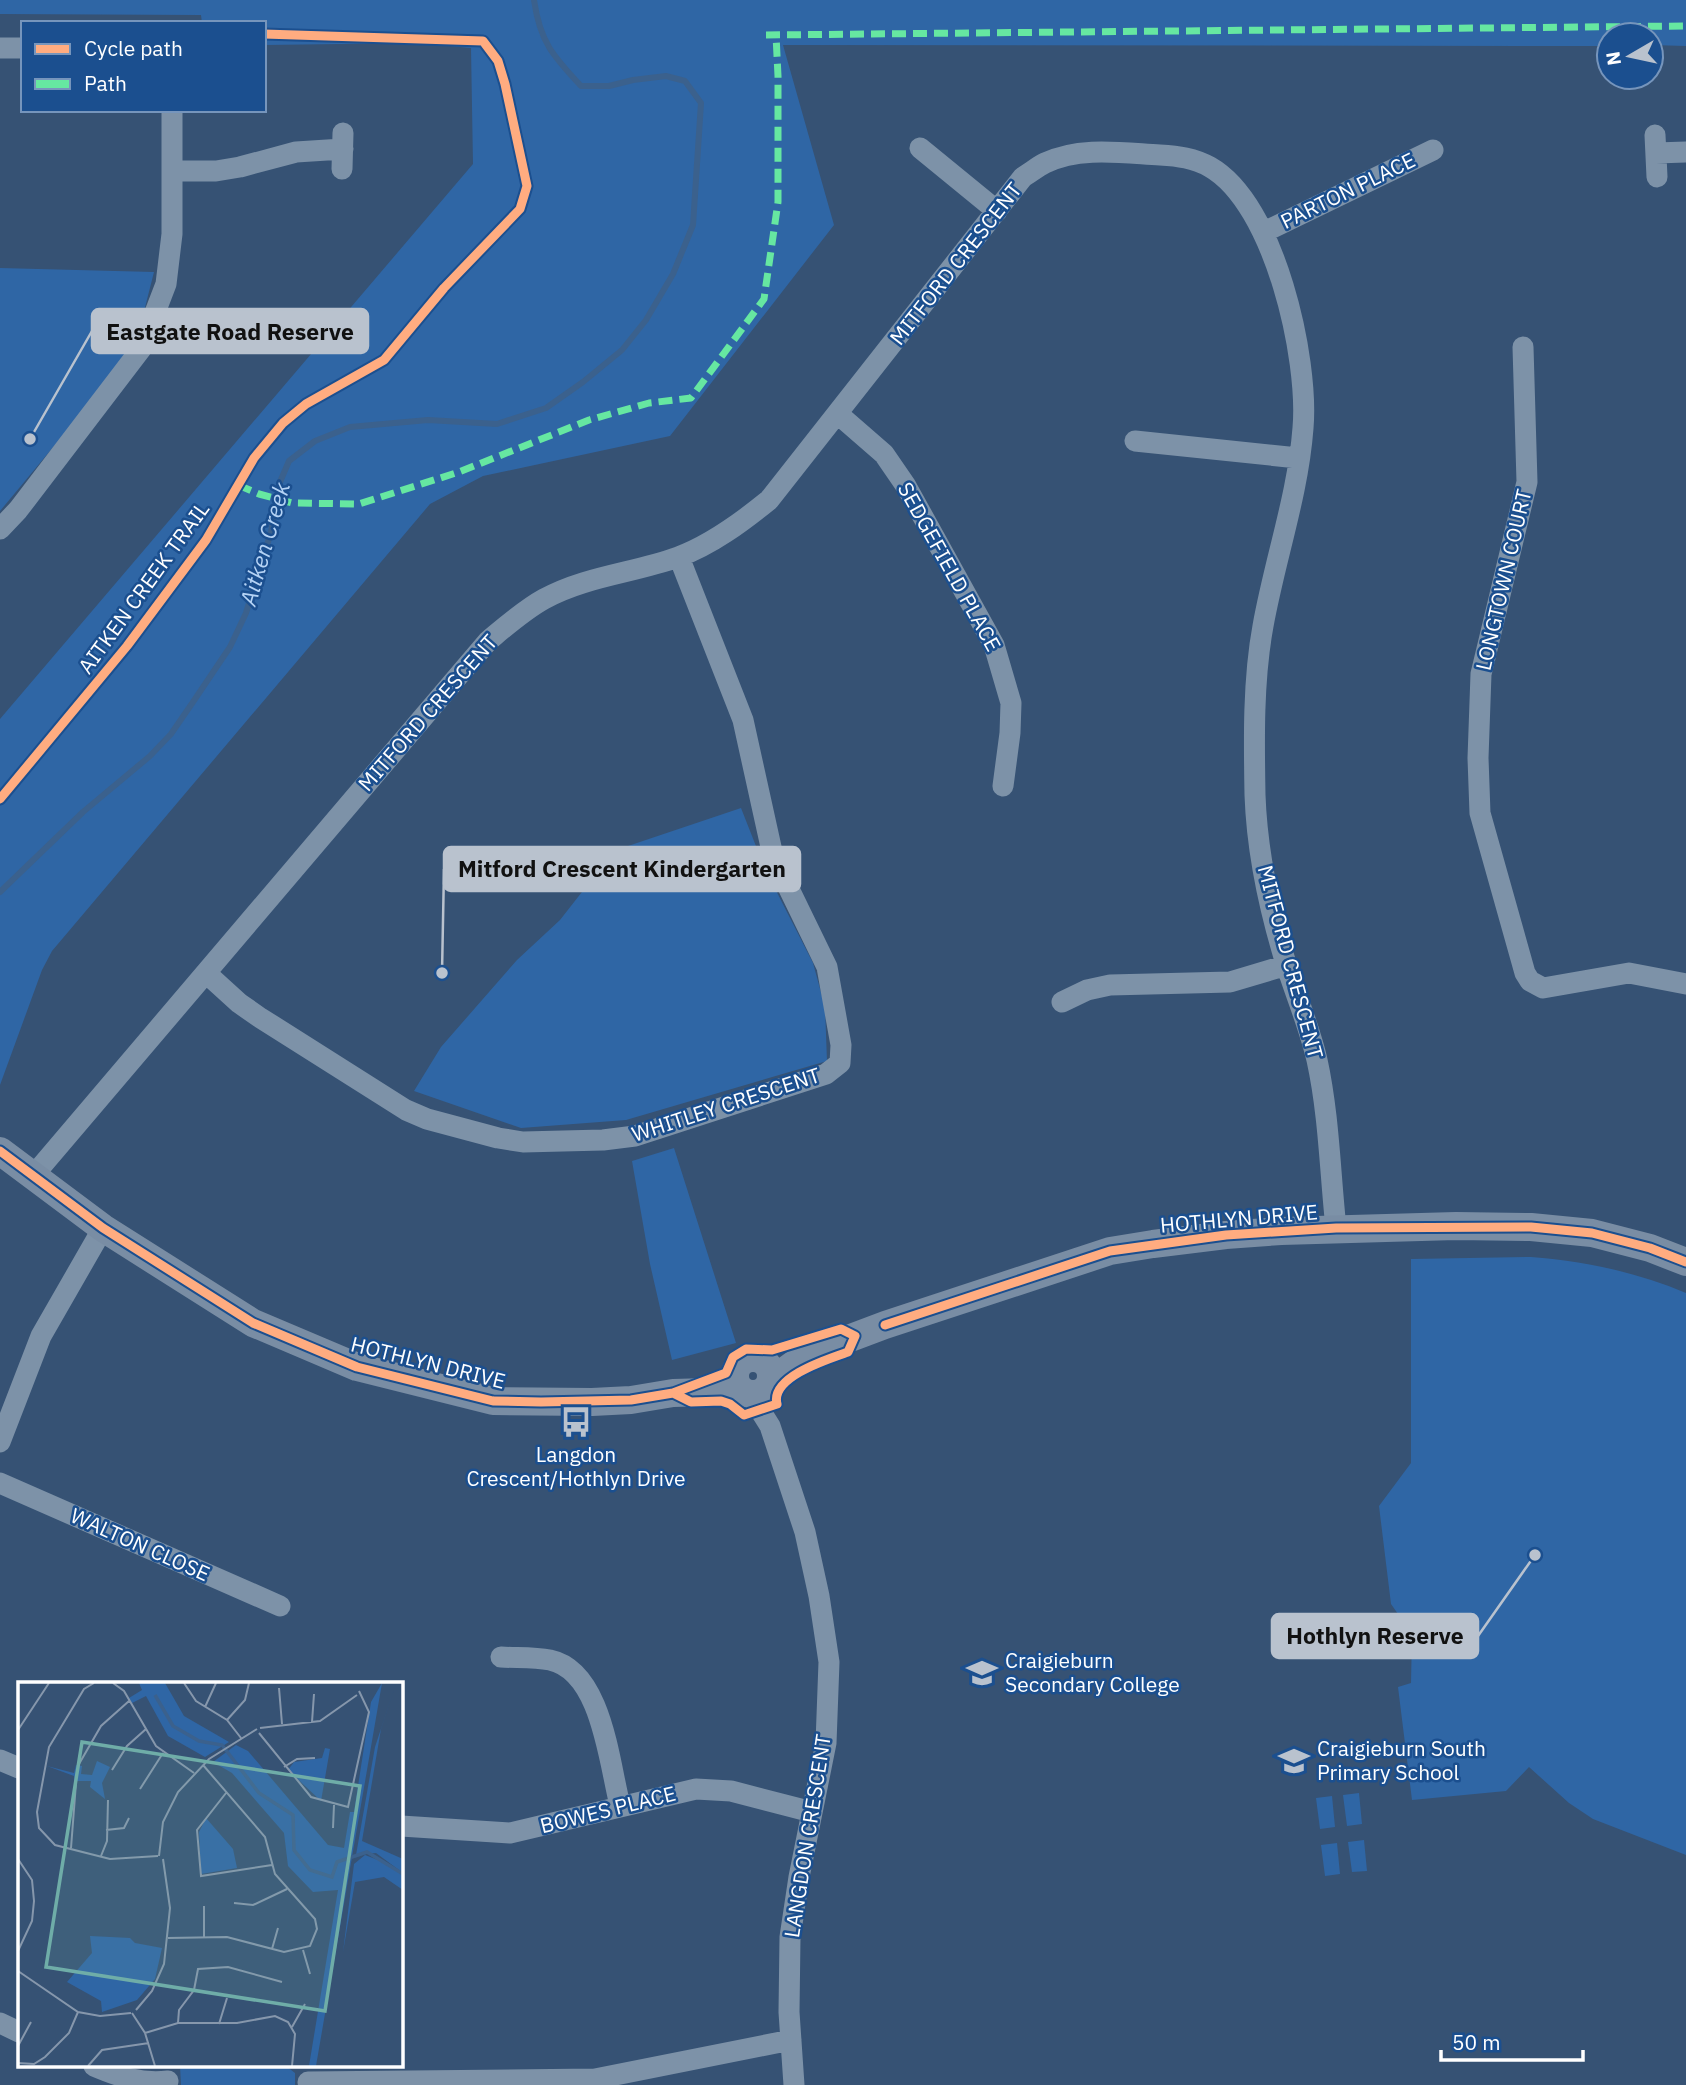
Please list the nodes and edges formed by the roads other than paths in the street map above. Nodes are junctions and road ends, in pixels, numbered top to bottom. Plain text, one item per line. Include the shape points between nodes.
1 (0, 48) edge
2 (21, 48) edge
3 (172, 112) edge
4 (920, 148) dead end
5 (1433, 149) dead end
6 (343, 150) dead end
7 (1686, 152) edge
8 (172, 171) junction
9 (1657, 177) dead end
10 (997, 211) junction
11 (1264, 232) junction
12 (1523, 348) dead end
13 (838, 414) junction
14 (1135, 441) dead end
15 (1298, 458) junction
16 (0, 529) edge
17 (679, 556) junction
18 (1003, 786) dead end
19 (1287, 965) junction
20 (206, 973) junction
21 (1686, 984) edge
22 (1062, 1002) dead end
23 (0, 1151) edge
24 (33, 1176) junction
25 (103, 1228) junction
26 (1336, 1228) junction
27 (1686, 1262) edge
28 (755, 1380) junction
29 (0, 1441) edge
30 (0, 1483) edge
31 (280, 1606) dead end
32 (500, 1657) dead end
33 (0, 1760) edge
34 (18, 1768) edge
35 (620, 1805) junction
36 (812, 1812) junction
37 (402, 1826) edge
38 (0, 2023) edge
39 (18, 2032) edge
40 (791, 2040) junction
41 (98, 2068) edge
42 (168, 2081) dead end
43 (308, 2082) dead end
44 (794, 2085) edge

1 - 2 street
3 - 8 street
4 - 10 street
5 - 11 street, PARTON PLACE
6 - 8 street via 296,152 216,171
7 - 9 street via 1656,144
8 - 16 street via 166,284 141,349
10 - 11 street, MITFORD CRESCENT via 1023,177 1071,154 1183,156 1211,167 1232,185
10 - 13 street, MITFORD CRESCENT
11 - 15 street, MITFORD CRESCENT via 1279,271 1301,363 1305,392
12 - 21 street, LONGTOWN COURT via 1527,482 1481,674 1480,813 1531,981 1543,988 1558,987 1629,972
13 - 17 street, MITFORD CRESCENT via 769,500 741,523
13 - 18 street, SEDGEFIELD PLACE via 884,454 906,486 994,645 1011,703
14 - 15 street
15 - 19 street, MITFORD CRESCENT via 1290,513 1262,628 1257,691 1255,797 1262,864
17 - 20 street, MITFORD CRESCENT via 545,598 488,640
17 - 20 street, WHITLEY CRESCENT via 743,720 773,856 827,967 840,1063 826,1074 635,1136 512,1140 417,1116 259,1017
19 - 22 street via 1230,982 1110,985
19 - 26 street, MITFORD CRESCENT via 1317,1060 1328,1125
20 - 24 street, MITFORD CRESCENT
23 - 24 street, HOTHLYN DRIVE
24 - 25 street, HOTHLYN DRIVE
25 - 28 street, HOTHLYN DRIVE via 253,1323 357,1367 493,1401 631,1400
25 - 29 street via 41,1336
26 - 27 street, HOTHLYN DRIVE via 1531,1227 1592,1233
26 - 28 street, HOTHLYN DRIVE via 1226,1235 1110,1251 808,1354 793,1353
28 - 36 street, LANGDON CRESCENT via 805,1532 829,1662 826,1743
30 - 31 street, WALTON CLOSE
32 - 35 street via 550,1660 580,1679 595,1705
33 - 34 street
35 - 36 street, BOWES PLACE via 695,1789 732,1791
35 - 37 street, BOWES PLACE via 510,1833
36 - 40 street, LANGDON CRESCENT via 790,1937
38 - 39 street
40 - 43 street via 595,2079
40 - 44 street, LANGDON CRESCENT
41 - 42 street via 123,2079

